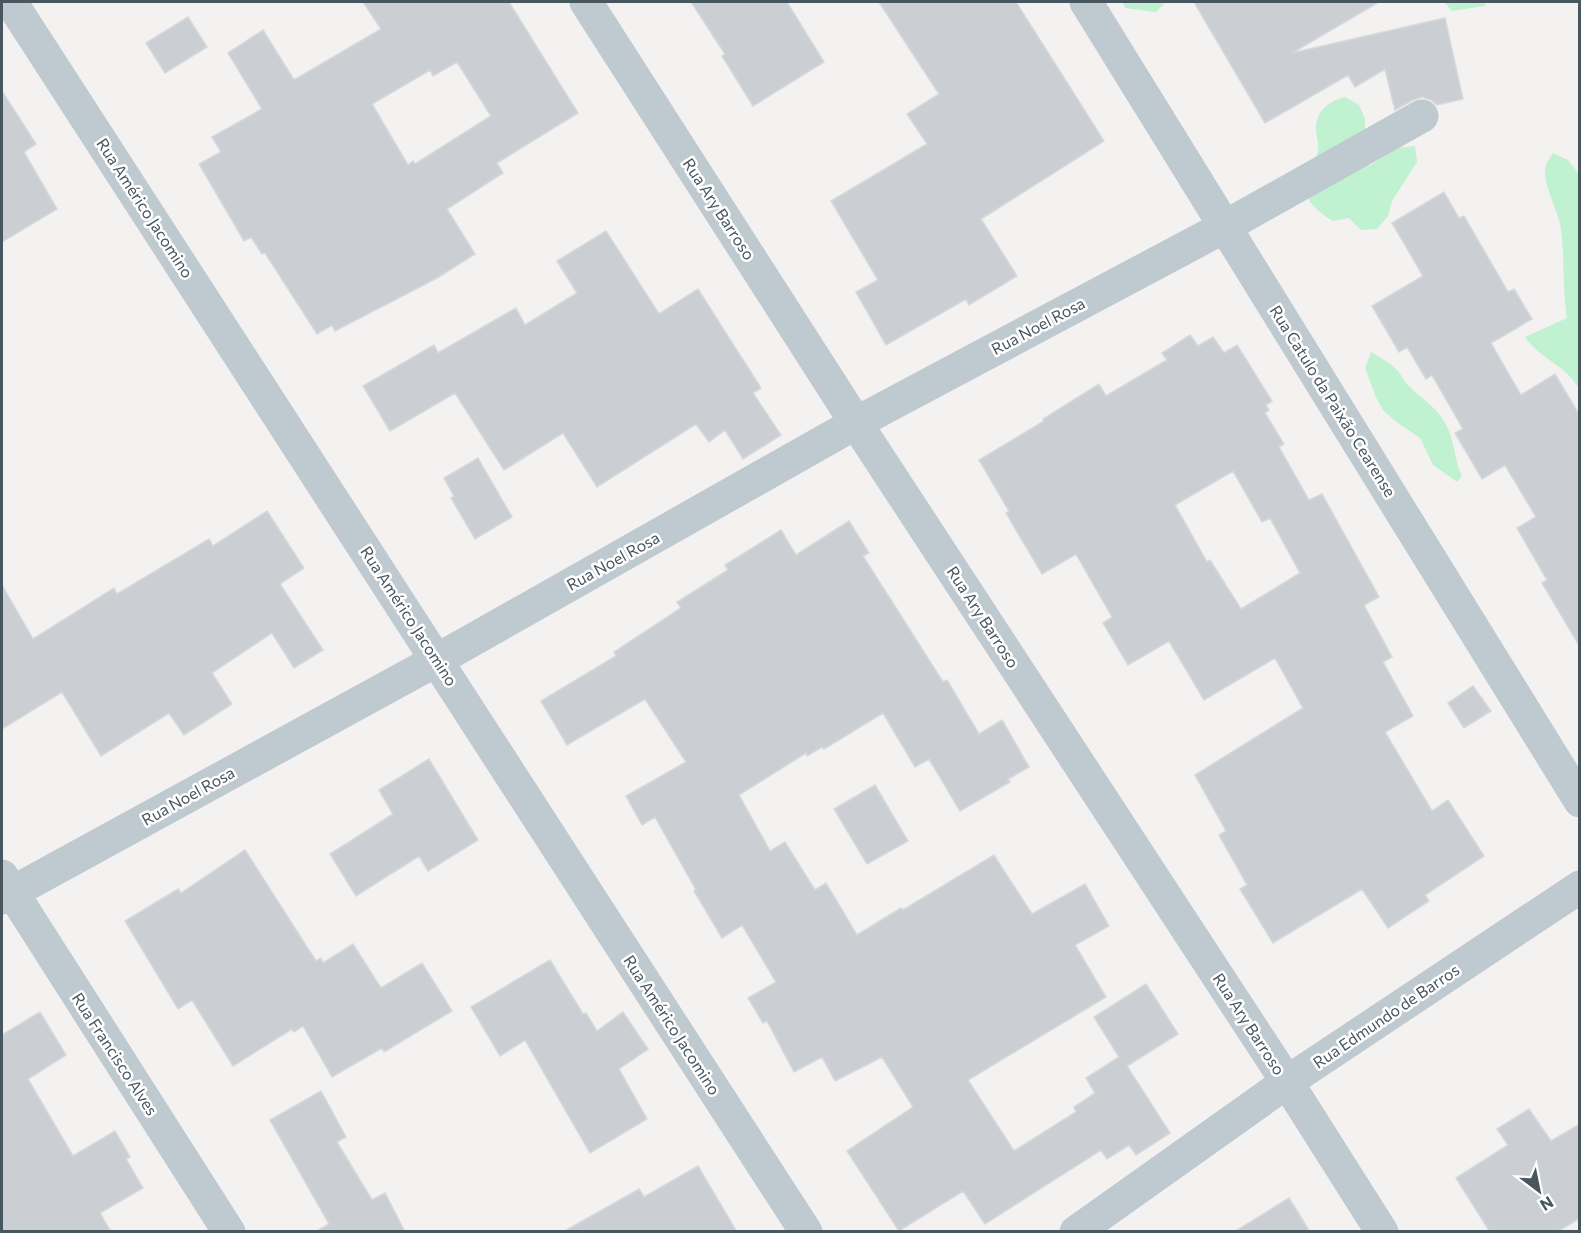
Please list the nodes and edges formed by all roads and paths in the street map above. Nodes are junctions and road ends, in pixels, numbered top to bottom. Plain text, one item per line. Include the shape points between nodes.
1 (11, 2) edge
2 (586, 2) edge
3 (1086, 2) edge
4 (1422, 116) dead end
5 (1226, 226) junction
6 (856, 423) junction
7 (437, 660) junction
8 (1580, 801) edge
9 (1580, 887) edge
10 (5, 889) edge
11 (1287, 1082) junction
12 (229, 1232) edge
13 (806, 1232) edge
14 (1076, 1232) edge
15 (1383, 1232) edge

1 - 7 street, Rua Américo Jacomino
2 - 6 street, Rua Ary Barroso
3 - 5 street, Rua Catulo da Paixão Cearense
4 - 5 street, Rua Noel Rosa
5 - 6 street, Rua Noel Rosa
5 - 8 street, Rua Catulo da Paixão Cearense
6 - 7 street, Rua Noel Rosa
6 - 11 street, Rua Ary Barroso
7 - 10 street, Rua Noel Rosa
7 - 13 street, Rua Américo Jacomino
9 - 11 street, Rua Edmundo de Barros
10 - 12 street, Rua Francisco Alves
11 - 14 street, Rua Edmundo de Barros
11 - 15 street, Rua Ary Barroso

